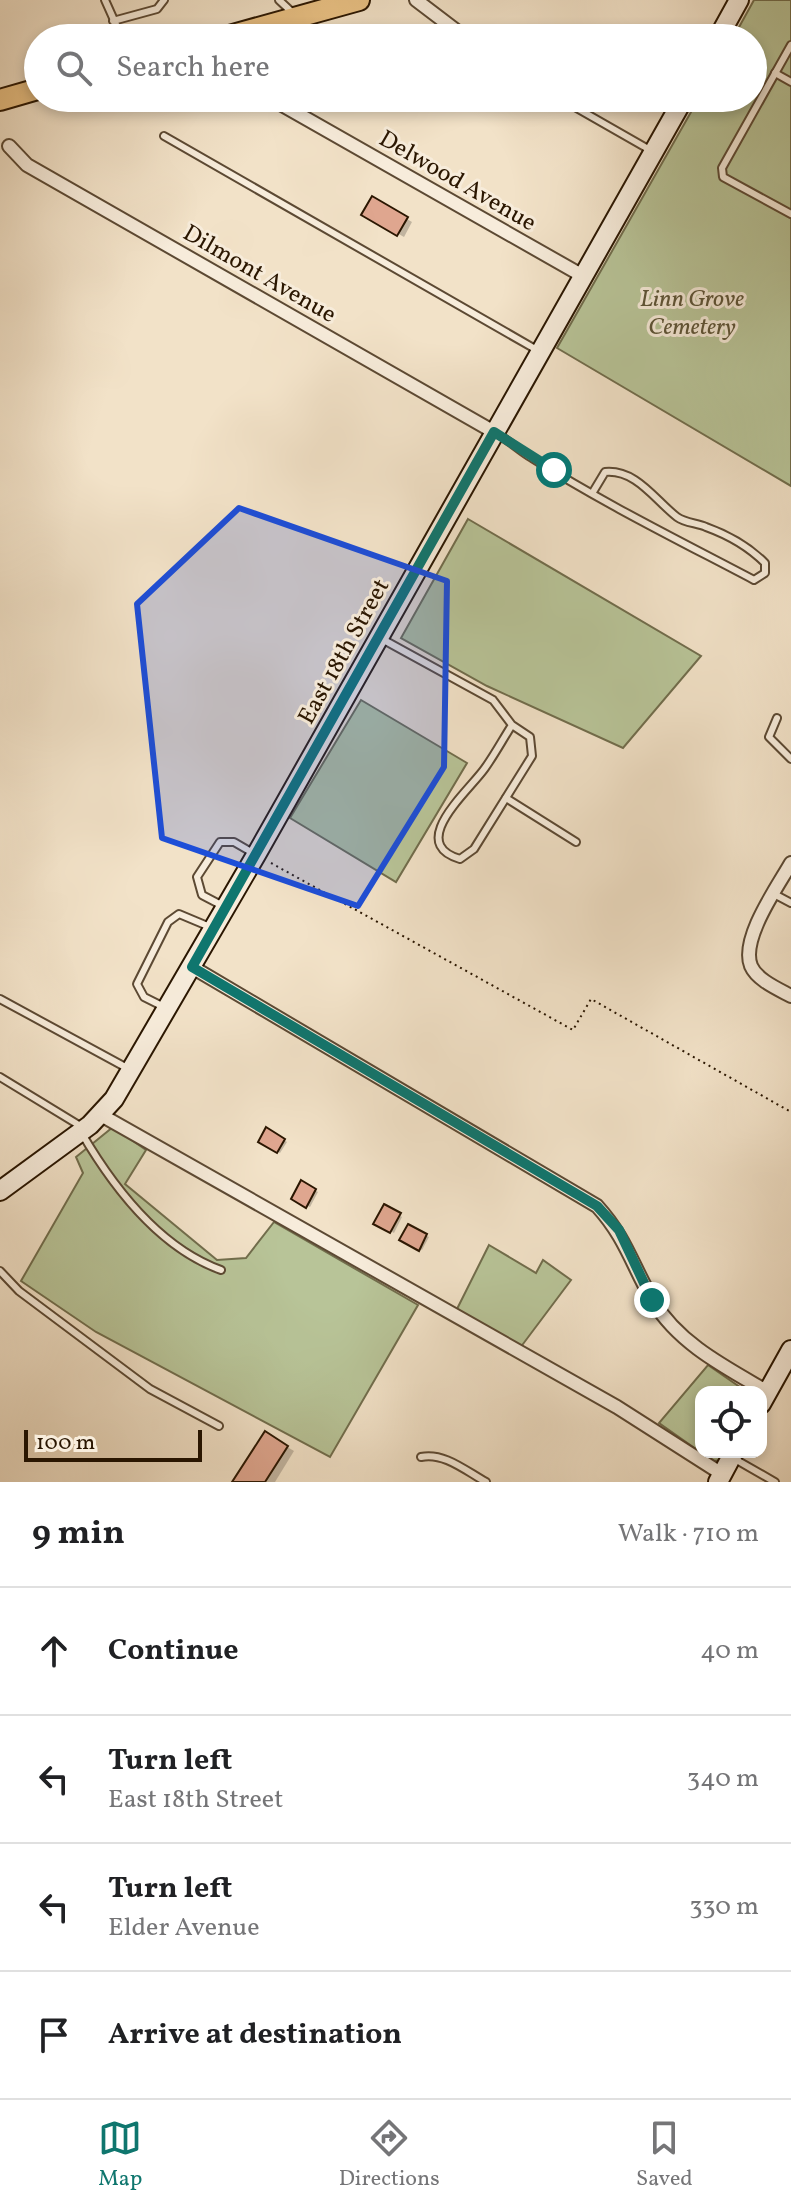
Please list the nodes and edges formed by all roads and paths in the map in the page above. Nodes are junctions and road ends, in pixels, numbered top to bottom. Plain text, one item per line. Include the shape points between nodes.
1 (105, 0) edge
2 (164, 0) edge
3 (279, 0) edge
4 (359, 0) edge
5 (416, 0) edge
6 (739, 0) edge
7 (297, 17) junction
8 (113, 21) junction
9 (115, 24) edge
10 (272, 24) edge
11 (448, 24) edge
12 (726, 24) edge
13 (791, 45) edge
14 (775, 73) junction
15 (791, 82) edge
16 (767, 87) edge
17 (24, 93) edge
18 (0, 100) edge
19 (295, 112) edge
20 (583, 112) edge
21 (676, 112) edge
22 (753, 112) edge
23 (164, 136) dead end
24 (9, 146) dead end
25 (653, 152) junction
26 (791, 214) edge
27 (583, 276) junction
28 (540, 352) junction
29 (494, 432) junction
30 (593, 492) junction
31 (379, 637) junction
32 (777, 718) dead end
33 (512, 725) junction
34 (791, 759) edge
35 (506, 798) junction
36 (576, 842) dead end
37 (256, 855) junction
38 (791, 863) edge
39 (774, 894) junction
40 (791, 903) edge
41 (226, 908) junction
42 (214, 928) junction
43 (192, 967) junction
44 (791, 996) edge
45 (0, 999) edge
46 (167, 1008) junction
47 (131, 1070) junction
48 (0, 1077) edge
49 (791, 1112) edge
50 (101, 1115) junction
51 (83, 1130) junction
52 (0, 1191) edge
53 (221, 1270) dead end
54 (0, 1271) edge
55 (791, 1350) edge
56 (748, 1386) edge
57 (767, 1393) edge
58 (219, 1426) dead end
59 (421, 1457) dead end
60 (731, 1458) edge
61 (739, 1458) edge
62 (720, 1478) edge
63 (486, 1482) edge
64 (775, 1482) edge

1 - 8 lane
2 - 8 lane via 157,9
3 - 7 lane
4 - 7 main road
5 - 11 street
6 - 12 street
7 - 10 main road
8 - 9 lane
13 - 14 lane
14 - 15 lane
14 - 16 lane
17 - 18 main road
19 - 27 street, Delwood Avenue
20 - 25 lane
21 - 25 street, East 18th Street
22 - 26 lane via 722,168 723,177
23 - 28 lane
24 - 29 street, Dilmont Avenue via 27,165
25 - 27 street, East 18th Street
27 - 28 street, East 18th Street
28 - 29 street, East 18th Street
29 - 30 lane
29 - 31 street, East 18th Street
30 - 30 lane via 754,580 765,573 765,563 753,551 705,526 679,520 645,486 614,471 605,472
31 - 33 lane via 493,700
31 - 37 street, East 18th Street
32 - 34 lane via 769,737
33 - 35 lane via 530,737 532,756
33 - 35 lane via 441,825 437,838 442,851 460,859 467,856
35 - 36 lane
37 - 41 street, East 18th Street
37 - 41 lane via 241,844 220,842 197,877 202,895
37 - 49 path via 573,1030 591,999
38 - 39 street
39 - 40 lane
39 - 44 street via 749,945 751,967
41 - 42 street, East 18th Street
42 - 43 street, East 18th Street
42 - 46 lane via 179,914 168,922 137,984 144,997
43 - 46 street, East 18th Street
43 - 56 street via 597,1206 619,1230 652,1300 671,1326
45 - 47 lane
46 - 47 street, East 18th Street
47 - 50 street, East 18th Street
48 - 51 lane
50 - 51 street, East 18th Street
50 - 62 street via 617,1407
51 - 52 street, East 18th Street
51 - 53 lane via 105,1173 135,1209 199,1262
54 - 58 lane via 150,1389
55 - 57 street
59 - 63 lane via 445,1459
60 - 62 street
61 - 64 lane

